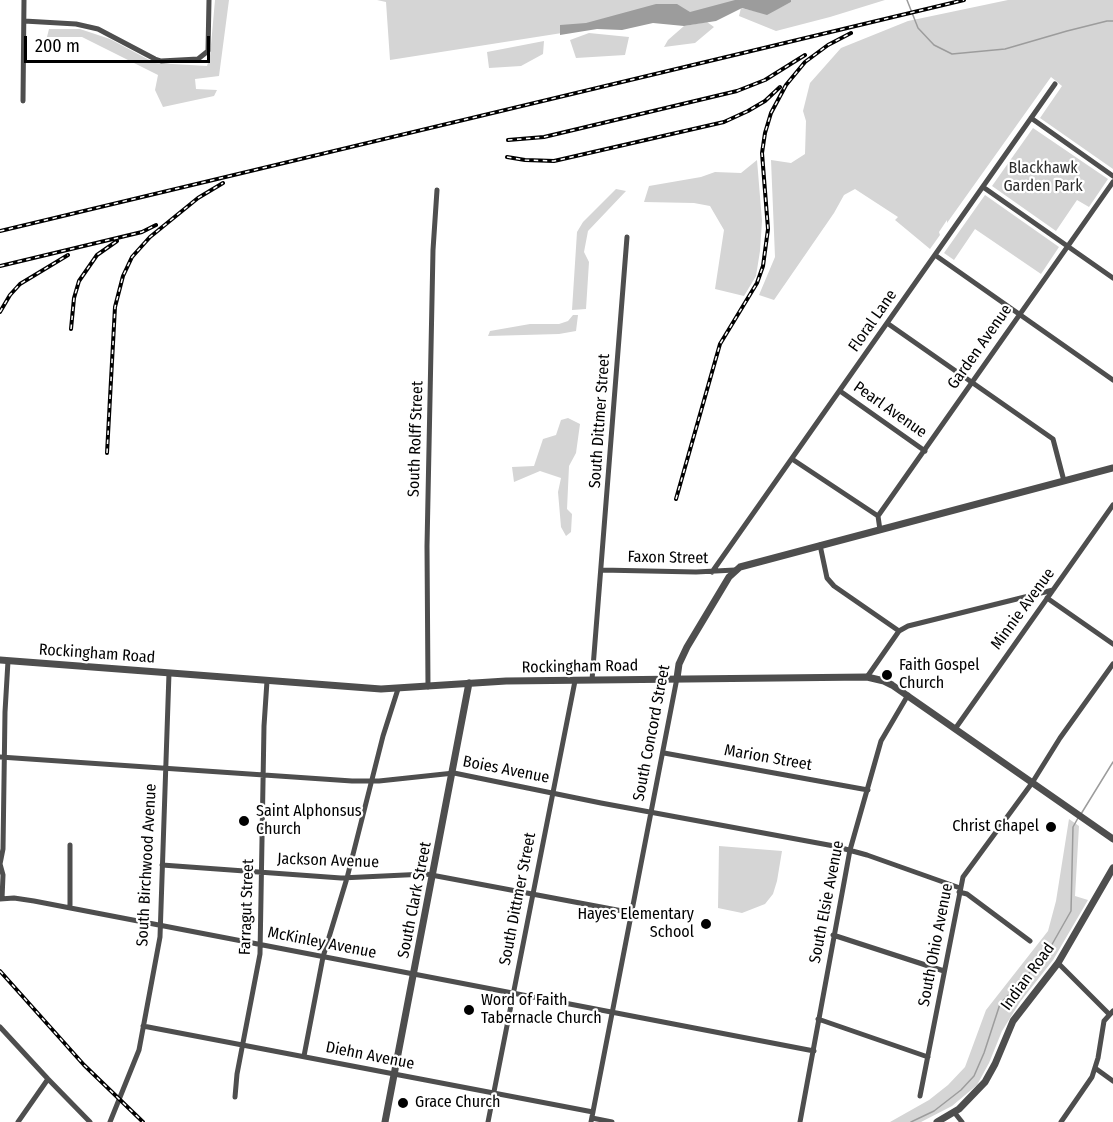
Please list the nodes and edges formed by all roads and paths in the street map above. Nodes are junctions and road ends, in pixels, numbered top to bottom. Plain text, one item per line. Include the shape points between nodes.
1 (24, 0) edge
2 (209, 0) edge
3 (24, 21) junction
4 (1055, 84) dead end
5 (23, 101) dead end
6 (1031, 118) junction
7 (1113, 176) edge
8 (1113, 182) edge
9 (983, 187) junction
10 (437, 190) dead end
11 (627, 237) dead end
12 (1068, 246) junction
13 (935, 255) junction
14 (1113, 278) edge
15 (1020, 314) junction
16 (887, 323) junction
17 (1113, 380) edge
18 (971, 382) junction
19 (840, 391) junction
20 (924, 451) junction
21 (792, 459) junction
22 (1113, 468) edge
23 (1064, 481) junction
24 (1113, 505) edge
25 (1106, 515) junction
26 (878, 516) junction
27 (1113, 519) edge
28 (880, 530) junction
29 (820, 545) junction
30 (601, 570) junction
31 (735, 570) junction
32 (712, 572) junction
33 (1053, 590) junction
34 (1047, 598) junction
35 (899, 632) junction
36 (1113, 644) edge
37 (0, 660) edge
38 (8, 661) junction
39 (1113, 664) edge
40 (169, 673) junction
41 (867, 677) junction
42 (677, 678) junction
43 (592, 680) junction
44 (267, 681) junction
45 (575, 681) junction
46 (470, 683) junction
47 (428, 687) junction
48 (398, 689) junction
49 (908, 695) junction
50 (955, 729) junction
51 (664, 753) junction
52 (2, 757) edge
53 (166, 768) junction
54 (454, 773) junction
55 (264, 775) junction
56 (371, 781) junction
57 (1032, 783) junction
58 (868, 790) junction
59 (552, 793) junction
60 (650, 812) junction
61 (1113, 839) edge
62 (70, 845) dead end
63 (850, 850) junction
64 (0, 864) edge
65 (162, 865) junction
66 (1113, 868) edge
67 (262, 872) junction
68 (434, 876) junction
69 (347, 878) junction
70 (959, 890) junction
71 (534, 894) junction
72 (1, 899) edge
73 (69, 908) junction
74 (633, 913) junction
75 (160, 926) junction
76 (833, 935) junction
77 (1030, 941) dead end
78 (260, 945) junction
79 (323, 957) junction
80 (1058, 963) junction
81 (944, 970) junction
82 (414, 974) junction
83 (512, 993) junction
84 (614, 1012) junction
85 (1111, 1012) edge
86 (818, 1019) junction
87 (143, 1026) junction
88 (0, 1027) edge
89 (243, 1044) junction
90 (814, 1051) junction
91 (304, 1056) junction
92 (928, 1058) junction
93 (1095, 1068) junction
94 (394, 1074) junction
95 (48, 1079) junction
96 (1113, 1081) edge
97 (494, 1093) junction
98 (235, 1096) dead end
99 (920, 1096) dead end
100 (954, 1112) junction
101 (592, 1117) edge
102 (18, 1122) edge
103 (90, 1122) edge
104 (110, 1122) edge
105 (385, 1122) edge
106 (488, 1122) edge
107 (612, 1122) edge
108 (800, 1122) edge
109 (937, 1122) edge
110 (962, 1122) edge
111 (1061, 1122) edge

1 - 3 street
2 - 3 street via 207,51 198,59 155,59 98,29
3 - 5 street
4 - 6 street, Floral Lane
6 - 7 street
6 - 9 street, Floral Lane
8 - 12 street, Garden Avenue
9 - 12 street
9 - 13 street, Floral Lane
10 - 47 street, South Rolff Street via 427,546
11 - 30 street, South Dittmer Street
12 - 14 street
12 - 15 street, Garden Avenue
13 - 15 street
13 - 16 street, Floral Lane
15 - 17 street
15 - 18 street, Garden Avenue
16 - 18 street
16 - 19 street, Floral Lane
18 - 20 street, Garden Avenue
18 - 23 street via 1053,439
19 - 20 street, Pearl Avenue
19 - 21 street, Floral Lane
20 - 26 street, Garden Avenue
21 - 26 street
21 - 32 street, Floral Lane
22 - 23 street
23 - 28 street
24 - 25 street, Minnie Avenue
25 - 27 street
25 - 33 street, Minnie Avenue
26 - 28 street
28 - 29 street
29 - 31 street
29 - 35 street via 827,578 834,586
30 - 32 street, Faxon Street
30 - 43 street, South Dittmer Street
31 - 32 street, Faxon Street
31 - 42 street, South Concord Street via 687,647
33 - 34 street, Minnie Avenue
33 - 35 street via 908,626
34 - 36 street
34 - 50 street, Minnie Avenue
35 - 41 street
37 - 38 street, Rockingham Road
38 - 40 street, Rockingham Road
38 - 52 street, McKinley Avenue
39 - 57 street, South Ohio Avenue
40 - 44 street, Rockingham Road
40 - 53 street, South Birchwood Avenue
41 - 42 street, Rockingham Road
41 - 49 street, Rockingham Road via 884,681
42 - 43 street, Rockingham Road
42 - 51 street, South Concord Street
43 - 45 street, Rockingham Road
44 - 48 street, Rockingham Road
44 - 55 street, Farragut Street
45 - 46 street, Rockingham Road
45 - 59 street, South Dittmer Street
46 - 47 street, Rockingham Road
46 - 54 street, South Clark Street
47 - 48 street, Rockingham Road
48 - 56 street
49 - 50 street, Rockingham Road
49 - 58 street, South Elsie Avenue via 881,741
50 - 57 street, Rockingham Road
51 - 58 street, Marion Street
51 - 60 street, South Concord Street
52 - 53 street, Boies Avenue
52 - 64 street, McKinley Avenue
53 - 55 street, Boies Avenue
53 - 65 street, South Birchwood Avenue
54 - 56 street, Boies Avenue
54 - 59 street, Boies Avenue
54 - 68 street, South Clark Street
55 - 56 street, Boies Avenue
55 - 67 street, Farragut Street
56 - 69 street
57 - 61 street, Rockingham Road
57 - 70 street, South Ohio Avenue via 963,877
58 - 63 street, South Elsie Avenue
59 - 60 street, Boies Avenue
59 - 71 street, South Dittmer Street
60 - 63 street, Boies Avenue
60 - 74 street, South Concord Street
62 - 73 street
63 - 70 street, Boies Avenue
63 - 76 street, South Elsie Avenue
64 - 72 street, McKinley Avenue
65 - 67 street, Jackson Avenue
65 - 75 street, South Birchwood Avenue
66 - 80 street, Indian Road
67 - 69 street, Jackson Avenue
67 - 78 street, Farragut Street
68 - 69 street, Jackson Avenue
68 - 71 street, Jackson Avenue
68 - 82 street, South Clark Street
69 - 79 street
70 - 77 street, Boies Avenue
70 - 81 street, South Ohio Avenue
71 - 74 street, Jackson Avenue
71 - 83 street, South Dittmer Street
72 - 73 street, McKinley Avenue
73 - 75 street, McKinley Avenue
74 - 84 street, South Concord Street
75 - 78 street, McKinley Avenue
75 - 87 street, South Birchwood Avenue
76 - 81 street
76 - 86 street, South Elsie Avenue
78 - 79 street, McKinley Avenue
78 - 89 street, Farragut Street
79 - 82 street, McKinley Avenue
79 - 91 street
80 - 85 street
80 - 100 street, Indian Road via 1013,1021 985,1082
81 - 92 street, South Ohio Avenue
82 - 83 street, McKinley Avenue
82 - 94 street, South Clark Street
83 - 84 street, McKinley Avenue
83 - 97 street, South Dittmer Street
84 - 90 street, McKinley Avenue
84 - 101 street, South Concord Street
85 - 93 street via 1101,1031
86 - 90 street, South Elsie Avenue
86 - 92 street
87 - 89 street, Diehn Avenue
87 - 104 street, South Birchwood Avenue via 139,1050
88 - 95 street
89 - 91 street, Diehn Avenue
89 - 98 street, Farragut Street
90 - 108 street, South Elsie Avenue
91 - 94 street, Diehn Avenue
92 - 99 street, South Ohio Avenue
93 - 96 street
93 - 111 street
94 - 97 street, Diehn Avenue
94 - 105 street, South Clark Street
95 - 102 street
95 - 103 street
97 - 101 street, Diehn Avenue
97 - 106 street, South Dittmer Street
100 - 109 street, Indian Road
100 - 110 street
101 - 107 street, Diehn Avenue

